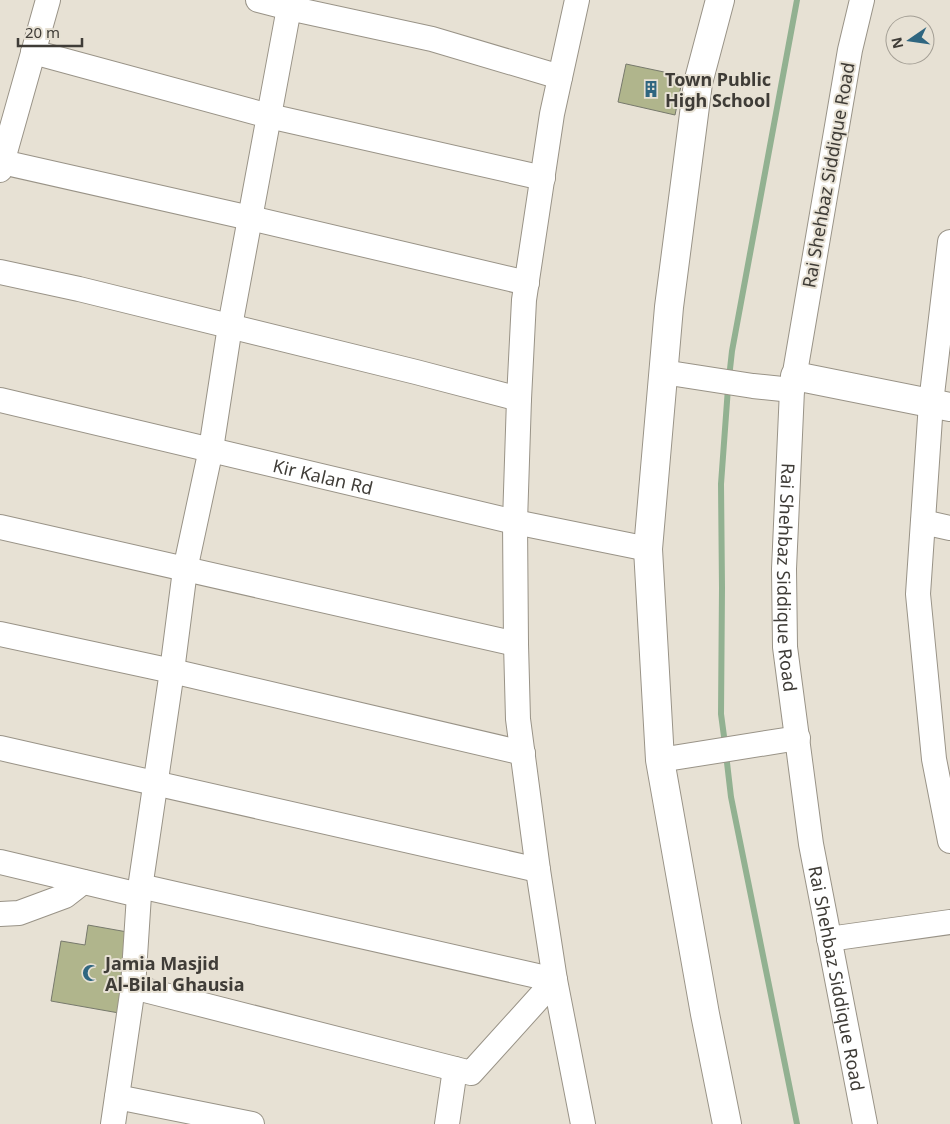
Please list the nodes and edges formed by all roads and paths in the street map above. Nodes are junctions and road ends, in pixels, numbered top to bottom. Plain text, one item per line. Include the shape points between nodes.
1 (48, 0) edge
2 (258, 0) edge
3 (577, 0) edge
4 (720, 0) edge
5 (862, 0) edge
6 (289, 8) junction
7 (34, 52) junction
8 (560, 77) junction
9 (269, 116) junction
10 (1, 166) edge
11 (543, 178) junction
12 (250, 218) junction
13 (950, 242) edge
14 (0, 272) edge
15 (948, 282) edge
16 (527, 283) junction
17 (230, 326) junction
18 (663, 372) junction
19 (793, 383) junction
20 (0, 400) edge
21 (519, 400) junction
22 (941, 405) edge
23 (211, 449) junction
24 (515, 522) junction
25 (922, 522) junction
26 (0, 527) edge
27 (950, 528) edge
28 (648, 549) junction
29 (185, 570) junction
30 (0, 634) edge
31 (516, 644) junction
32 (172, 671) junction
33 (798, 738) junction
34 (0, 748) edge
35 (523, 753) junction
36 (660, 760) junction
37 (156, 784) junction
38 (950, 841) edge
39 (0, 862) edge
40 (538, 870) junction
41 (83, 882) junction
42 (140, 890) junction
43 (0, 914) edge
44 (950, 922) edge
45 (829, 939) junction
46 (555, 980) junction
47 (133, 987) junction
48 (455, 1069) junction
49 (117, 1097) junction
50 (113, 1124) edge
51 (252, 1124) edge
52 (447, 1124) edge
53 (583, 1124) edge
54 (727, 1124) edge
55 (866, 1124) edge

1 - 7 street
2 - 6 street
3 - 8 street
4 - 18 street via 698,83
5 - 19 street, Rai Shehbaz Siddique Road via 850,50
6 - 8 street via 432,39
6 - 9 street
7 - 9 street
7 - 10 street
8 - 11 street
9 - 11 street
9 - 12 street
10 - 12 street
11 - 16 street
12 - 16 street
12 - 17 street
13 - 15 street
14 - 17 street
15 - 22 street
16 - 21 street
17 - 21 street
17 - 23 street
18 - 19 street via 753,386
18 - 28 street
19 - 22 street
19 - 33 street, Rai Shehbaz Siddique Road via 784,569 785,648
20 - 23 street, Kir Kalan Rd
21 - 24 street
22 - 25 street
23 - 24 street, Kir Kalan Rd
23 - 29 street
24 - 28 street, Kir Kalan Rd
24 - 31 street
25 - 27 street
25 - 38 street via 918,594 934,759
26 - 29 street
28 - 36 street
29 - 31 street
29 - 32 street
30 - 32 street
31 - 35 street via 518,719
32 - 35 street
32 - 37 street
33 - 36 street
33 - 45 street, Rai Shehbaz Siddique Road via 811,844
34 - 37 street
35 - 40 street
36 - 54 street
37 - 40 street
37 - 42 street
39 - 41 street
40 - 46 street
41 - 42 street
41 - 43 street via 65,896 18,913
42 - 46 street
42 - 47 street
44 - 45 street
45 - 55 street, Rai Shehbaz Siddique Road
46 - 48 street via 471,1073
46 - 53 street
47 - 48 street
47 - 49 street
48 - 52 street
49 - 50 street
49 - 51 street

